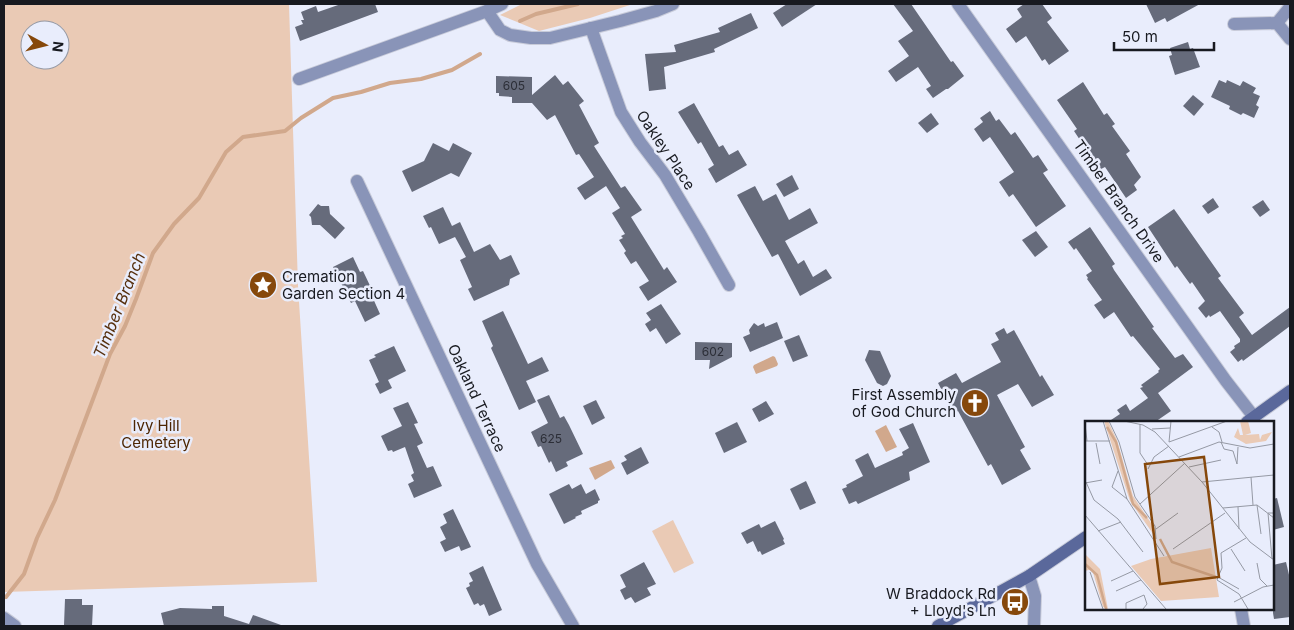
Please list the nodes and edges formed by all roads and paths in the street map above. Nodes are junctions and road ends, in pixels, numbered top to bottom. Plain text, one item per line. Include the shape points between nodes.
1 (502, 4) edge
2 (673, 4) edge
3 (958, 4) edge
4 (1290, 7) edge
5 (487, 11) junction
6 (1278, 23) junction
7 (1234, 24) dead end
8 (591, 28) junction
9 (1290, 39) edge
10 (299, 79) dead end
11 (357, 181) dead end
12 (729, 285) dead end
13 (1290, 391) edge
14 (1250, 420) edge
15 (1085, 538) edge
16 (1029, 576) junction
17 (1240, 610) edge
18 (573, 626) edge
19 (938, 626) edge
20 (1034, 626) edge
21 (1244, 626) edge

1 - 5 street
2 - 8 street
3 - 14 street, Timber Branch Drive via 1226,381
4 - 6 street
5 - 8 street via 500,30 510,35 550,38
5 - 10 street
6 - 7 street
6 - 9 street
8 - 12 street, Oakley Place via 621,112 670,183
11 - 18 street, Oakland Terrace via 537,564
13 - 14 main road
15 - 16 main road
16 - 19 main road
16 - 20 street via 1035,596
17 - 21 street

